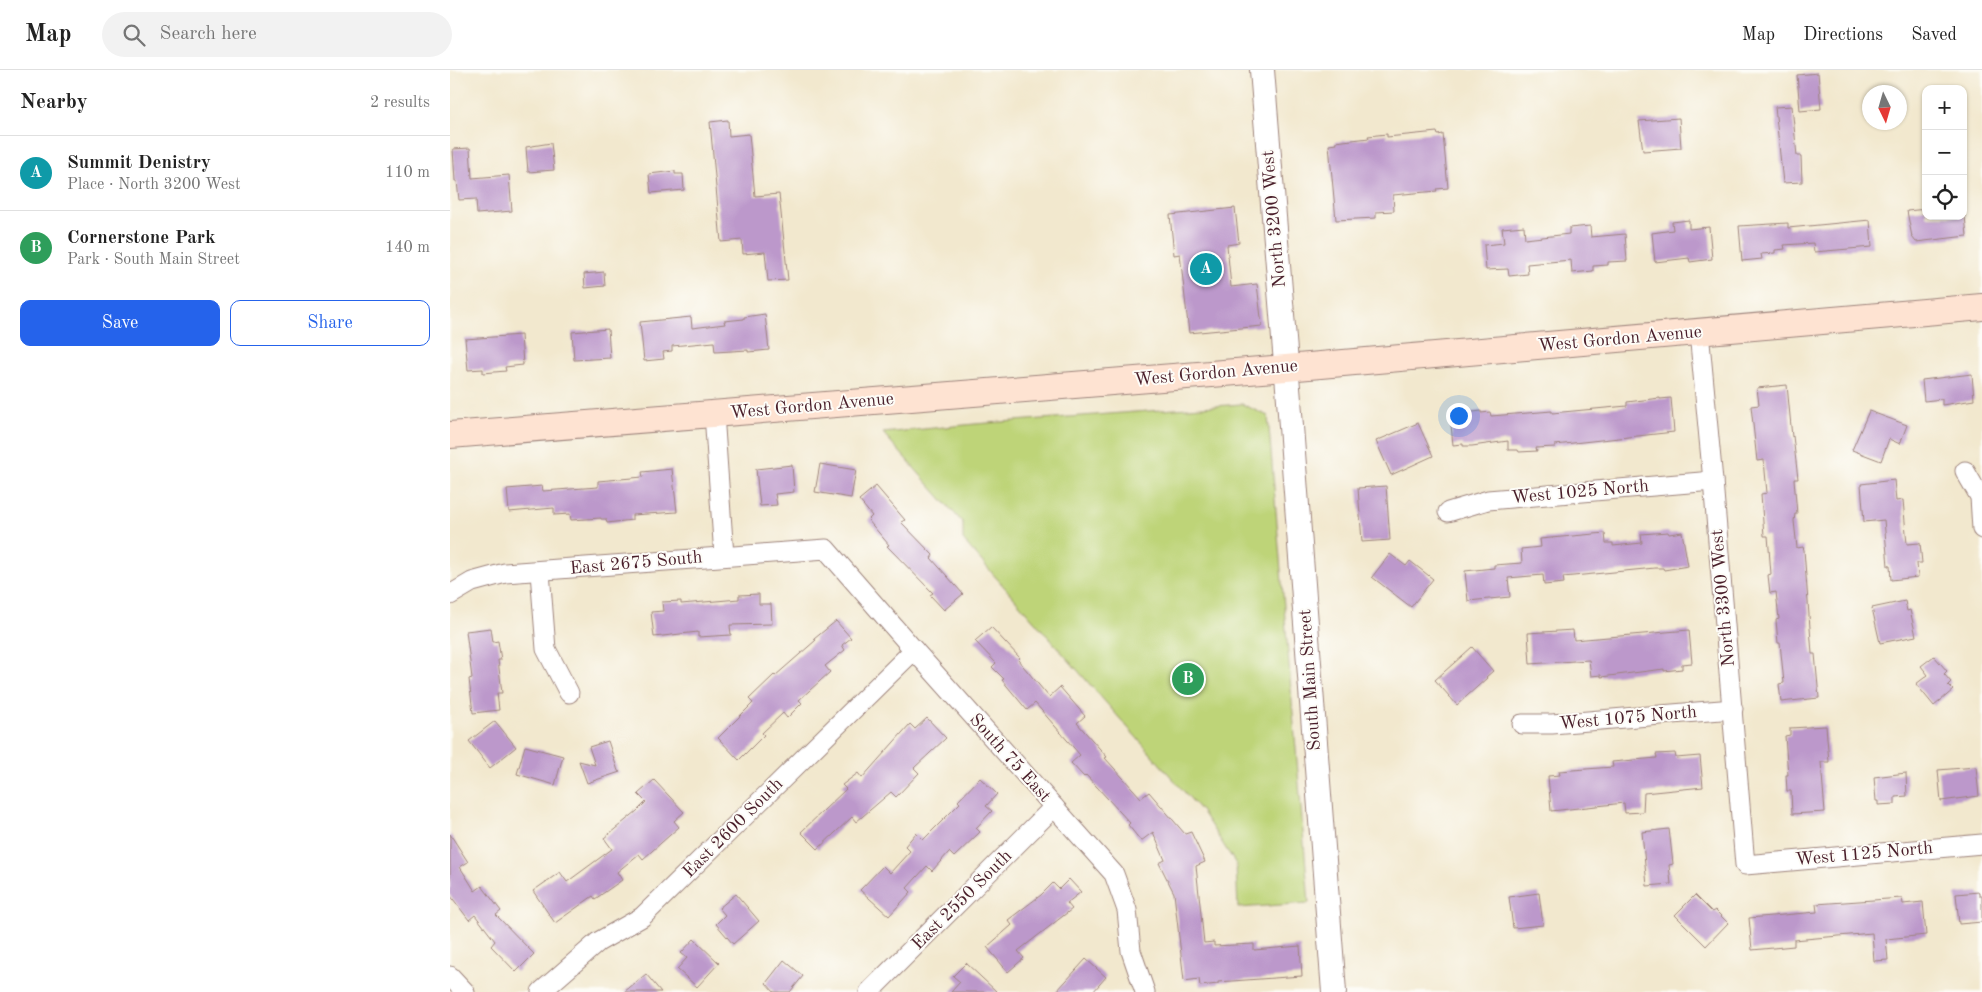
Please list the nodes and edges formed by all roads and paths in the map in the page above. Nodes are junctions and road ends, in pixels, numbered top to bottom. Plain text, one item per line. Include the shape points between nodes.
1 (1262, 70) edge
2 (1982, 307) edge
3 (1699, 332) junction
4 (1286, 368) junction
5 (714, 414) junction
6 (450, 435) edge
7 (1965, 470) dead end
8 (1713, 482) junction
9 (1981, 497) edge
10 (1448, 512) dead end
11 (1982, 529) edge
12 (826, 549) joint
13 (724, 556) junction
14 (540, 572) junction
15 (450, 595) edge
16 (914, 650) junction
17 (568, 693) dead end
18 (1733, 710) junction
19 (1522, 724) dead end
20 (1054, 807) junction
21 (1982, 844) edge
22 (1745, 865) joint
23 (450, 976) edge
24 (465, 992) edge
25 (541, 992) edge
26 (869, 992) edge
27 (1145, 992) edge
28 (1334, 992) edge

1 - 4 street, North 3200 West
2 - 3 main road, West Gordon Avenue
3 - 4 main road, West Gordon Avenue
3 - 8 street, North 3300 West
4 - 5 main road, West Gordon Avenue
4 - 28 street, South Main Street
5 - 6 main road, West Gordon Avenue
5 - 13 street
7 - 9 street
8 - 10 street, West 1025 North via 1488,500
8 - 18 street, North 3300 West
9 - 11 street
12 - 13 street, East 2675 South
12 - 16 street, South 75 East
13 - 14 street, East 2675 South
14 - 15 street, East 2675 South via 506,573 472,582
14 - 17 street via 546,648
16 - 20 street, South 75 East
16 - 25 street, East 2600 South via 642,918 598,942
18 - 19 street, West 1075 North
18 - 22 street, North 3300 West
20 - 26 street, East 2550 South
20 - 27 street, South 75 East via 1114,874 1127,910 1131,951
21 - 22 street, West 1125 North
23 - 24 street

